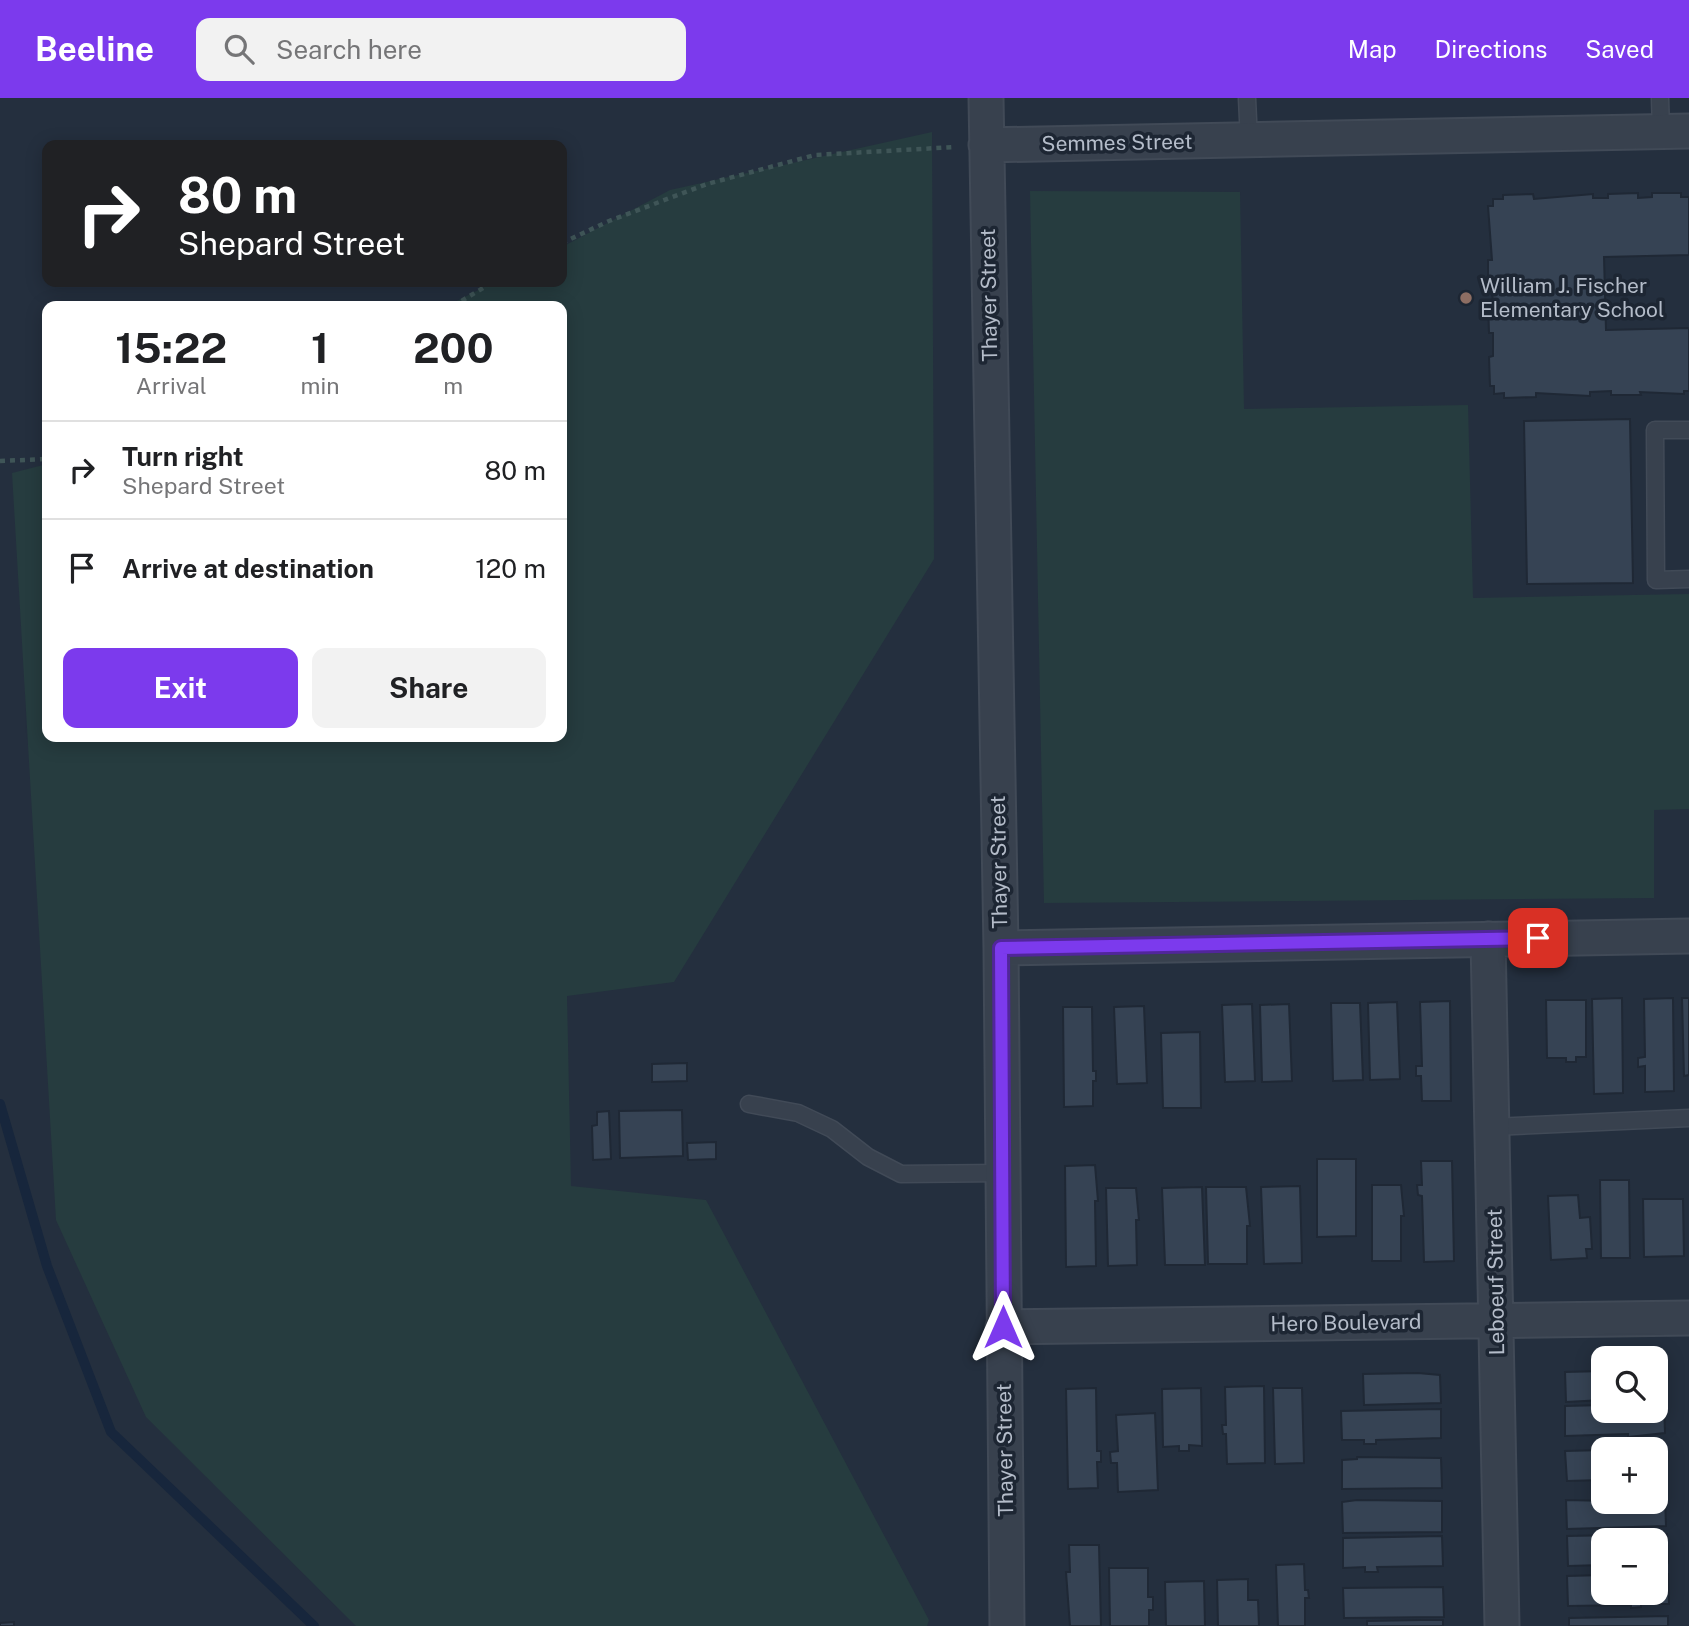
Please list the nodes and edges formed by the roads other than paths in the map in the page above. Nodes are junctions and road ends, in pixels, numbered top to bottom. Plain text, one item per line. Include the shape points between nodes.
1 (986, 98) edge
2 (1247, 98) edge
3 (1660, 98) edge
4 (1675, 131) edge
5 (1249, 141) junction
6 (986, 145) junction
7 (1689, 429) edge
8 (1689, 579) edge
9 (1689, 936) edge
10 (1488, 939) junction
11 (1001, 948) junction
12 (749, 1104) dead end
13 (1689, 1118) edge
14 (1492, 1127) junction
15 (1002, 1173) junction
16 (1689, 1318) edge
17 (1497, 1321) junction
18 (1003, 1327) junction
19 (1007, 1626) edge
20 (1502, 1626) edge

1 - 6 street, Thayer Street
2 - 5 lane
3 - 4 lane
4 - 5 street, Semmes Street
5 - 6 street, Semmes Street
6 - 11 street, Thayer Street
7 - 8 lane via 1655,430 1656,580
9 - 10 street
10 - 11 street
10 - 14 street, Leboeuf Street
11 - 15 street, Thayer Street
12 - 15 lane via 798,1113 832,1129 868,1157 901,1174
13 - 14 lane
14 - 17 street, Leboeuf Street
15 - 18 street, Thayer Street
16 - 17 street, Hero Boulevard
17 - 18 street, Hero Boulevard
17 - 20 street, Leboeuf Street
18 - 19 street, Thayer Street

